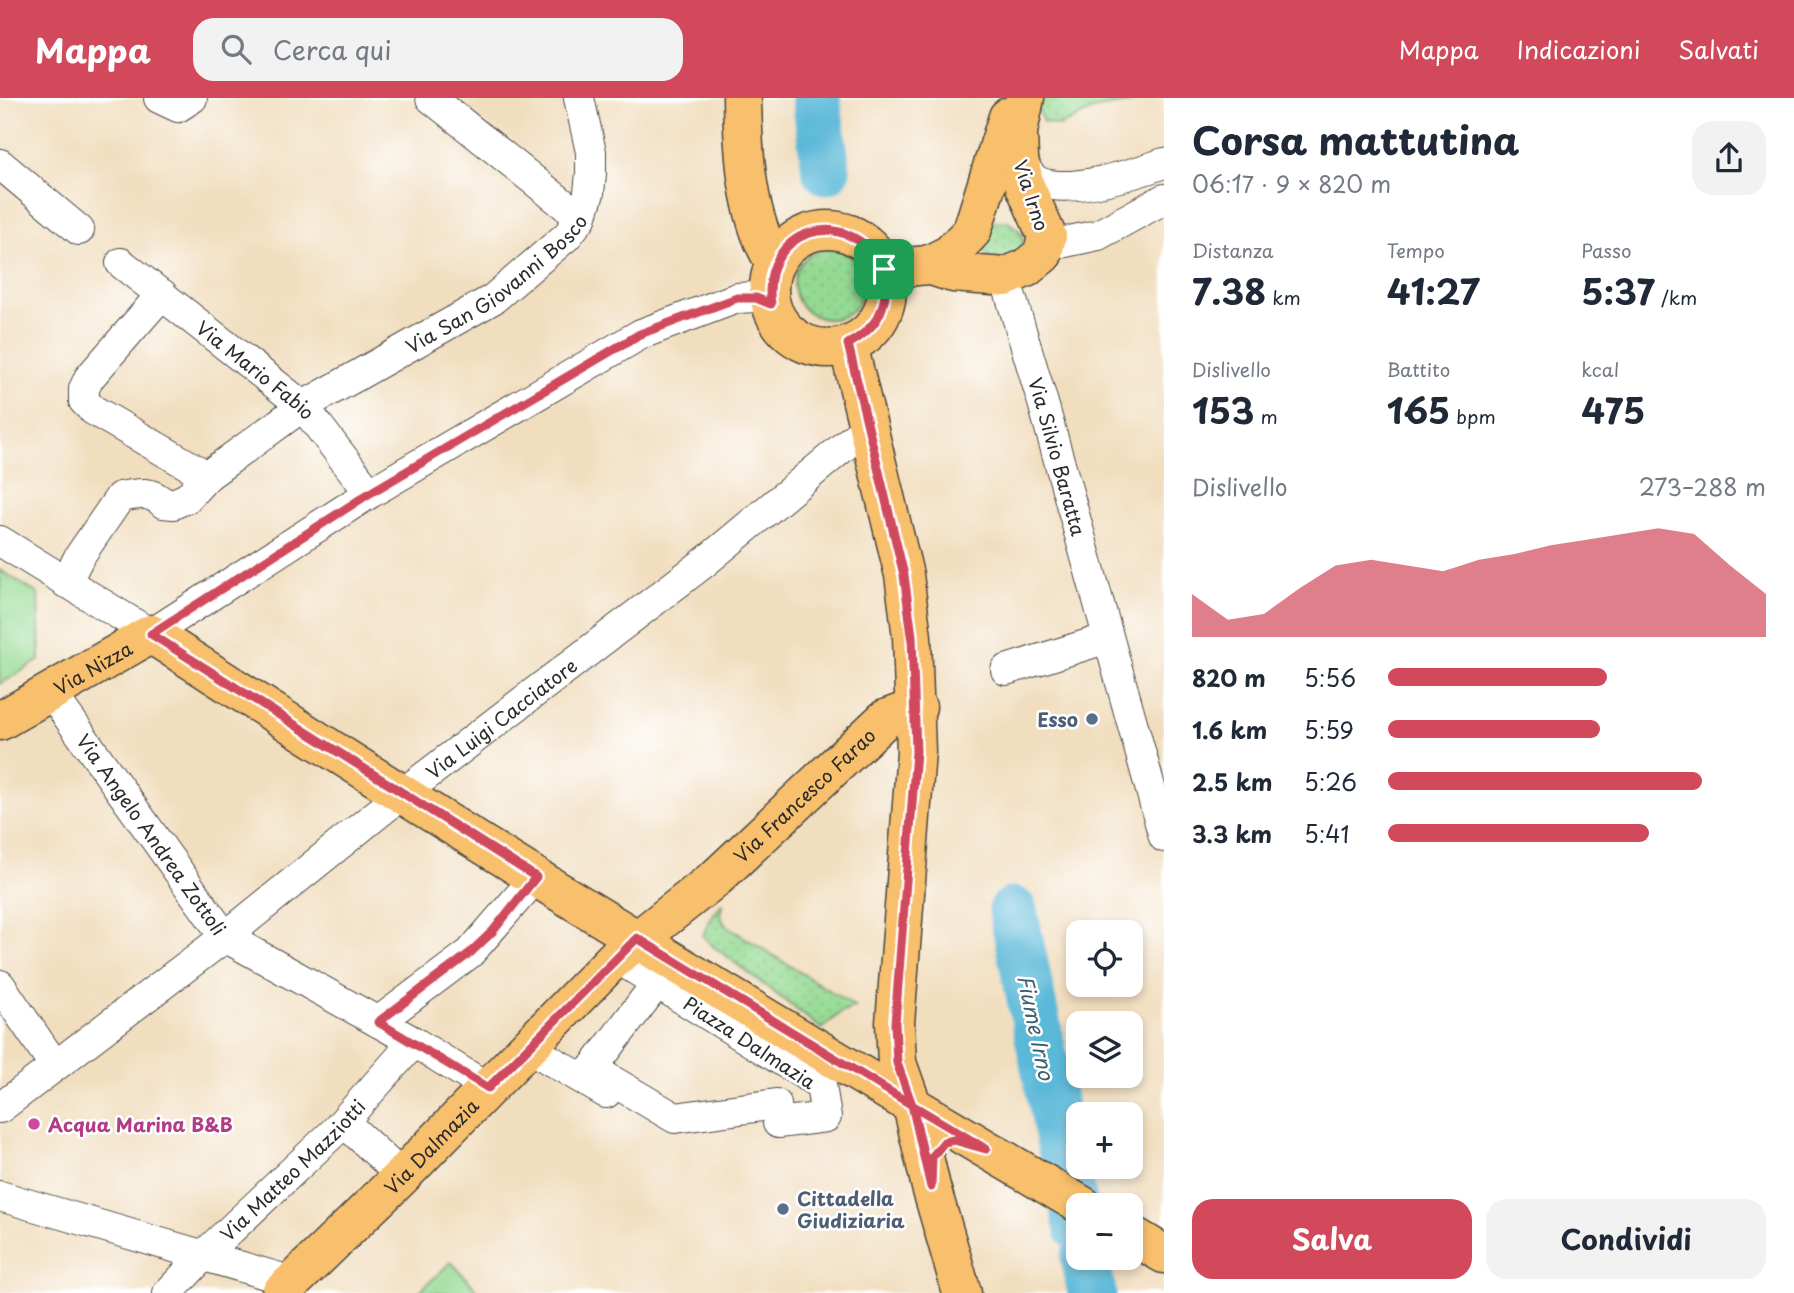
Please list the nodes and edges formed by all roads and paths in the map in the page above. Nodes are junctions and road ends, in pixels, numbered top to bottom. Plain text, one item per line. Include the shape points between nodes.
1 (431, 98) edge
2 (579, 98) edge
3 (742, 98) edge
4 (1013, 98) edge
5 (1025, 98) edge
6 (1019, 159) junction
7 (1164, 163) edge
8 (0, 164) edge
9 (1164, 199) edge
10 (581, 218) junction
11 (79, 230) dead end
12 (1046, 246) junction
13 (121, 263) dead end
14 (775, 263) junction
15 (928, 265) junction
16 (884, 269) junction
17 (987, 276) junction
18 (162, 294) junction
19 (771, 304) junction
20 (848, 344) junction
21 (303, 406) junction
22 (866, 428) junction
23 (207, 476) junction
24 (370, 493) junction
25 (0, 541) edge
26 (66, 583) junction
27 (151, 634) junction
28 (1108, 638) junction
29 (1006, 670) dead end
30 (49, 690) junction
31 (917, 707) junction
32 (0, 721) edge
33 (402, 794) junction
34 (1164, 836) edge
35 (536, 877) junction
36 (225, 937) junction
37 (627, 948) junction
38 (657, 983) junction
39 (0, 985) edge
40 (378, 1022) junction
41 (895, 1023) junction
42 (414, 1042) junction
43 (528, 1047) junction
44 (840, 1063) junction
45 (55, 1066) junction
46 (488, 1088) junction
47 (912, 1105) junction
48 (0, 1108) edge
49 (344, 1122) junction
50 (689, 1129) dead end
51 (996, 1155) junction
52 (402, 1176) junction
53 (931, 1187) junction
54 (0, 1196) edge
55 (1066, 1196) edge
56 (1143, 1242) edge
57 (205, 1254) junction
58 (1164, 1254) edge
59 (287, 1287) edge
60 (168, 1293) edge
61 (962, 1293) edge

1 - 10 street
2 - 10 street, Via San Giovanni Bosco via 591,152 589,194
3 - 14 main road via 755,215 763,245
4 - 15 main road, Via Irno via 972,232
5 - 6 main road, Via Irno via 1018,132
6 - 7 street via 1032,177 1049,185 1103,180
6 - 12 main road, Via Irno via 1025,186 1047,236
8 - 11 street
9 - 12 street via 1098,235
10 - 21 street, Via San Giovanni Bosco via 539,262 493,299
12 - 17 main road, Via Irno via 1026,268
13 - 18 street, Via Mario Fabio
14 - 16 main road via 798,238 832,230 864,241
14 - 19 main road
15 - 16 main road
15 - 17 main road
16 - 20 main road via 885,306 877,322
17 - 28 street, Via Silvio Baratta via 1043,403
18 - 21 street, Via Mario Fabio
18 - 23 street via 89,378 84,401
19 - 20 main road via 792,336 829,348
19 - 24 street, Via Nizza via 737,298 640,334
20 - 22 main road
21 - 23 street, Via San Giovanni Bosco
21 - 24 street, Via Mario Fabio
22 - 31 main road via 904,575
22 - 33 street, Via Luigi Cacciatore via 705,562
23 - 26 street, Via San Giovanni Bosco via 187,498 173,504 141,493 120,497
24 - 27 street, Via Nizza
25 - 26 street
26 - 27 street
27 - 30 main road, Via Nizza
27 - 33 main road
28 - 29 street
28 - 34 street, Via Silvio Baratta
30 - 32 main road, Via Nizza
30 - 36 street, Via Angelo Andrea Zottoli
31 - 37 main road, Via Francesco Farao via 874,728 717,877
31 - 41 main road
33 - 35 main road
33 - 36 street, Via Luigi Cacciatore
35 - 37 main road
35 - 40 street via 470,953
36 - 40 street, Via Angelo Andrea Zottoli
36 - 45 street, Via Luigi Cacciatore
37 - 38 street, Piazza Dalmazia
37 - 43 main road, Via Dalmazia
37 - 44 main road
38 - 38 street, Piazza Dalmazia via 592,1069 675,1118 776,1104 778,1124 826,1117 821,1086
39 - 45 street
40 - 42 street, Via Angelo Andrea Zottoli
41 - 44 main road via 883,1059 857,1068
41 - 47 main road via 897,1063
42 - 46 street, Via Angelo Andrea Zottoli
42 - 49 street, Via Matteo Mazziotti
43 - 46 main road, Via Dalmazia
43 - 50 street via 671,1131
44 - 47 main road
45 - 48 street, Via Luigi Cacciatore
46 - 52 main road, Via Dalmazia
47 - 51 main road
47 - 53 main road
49 - 52 street
49 - 57 street, Via Matteo Mazziotti
51 - 53 main road via 954,1140 944,1142 932,1157
51 - 55 main road
52 - 59 main road, Via Dalmazia
53 - 61 main road
54 - 57 street
56 - 58 main road
57 - 59 street
57 - 60 street, Via Matteo Mazziotti

